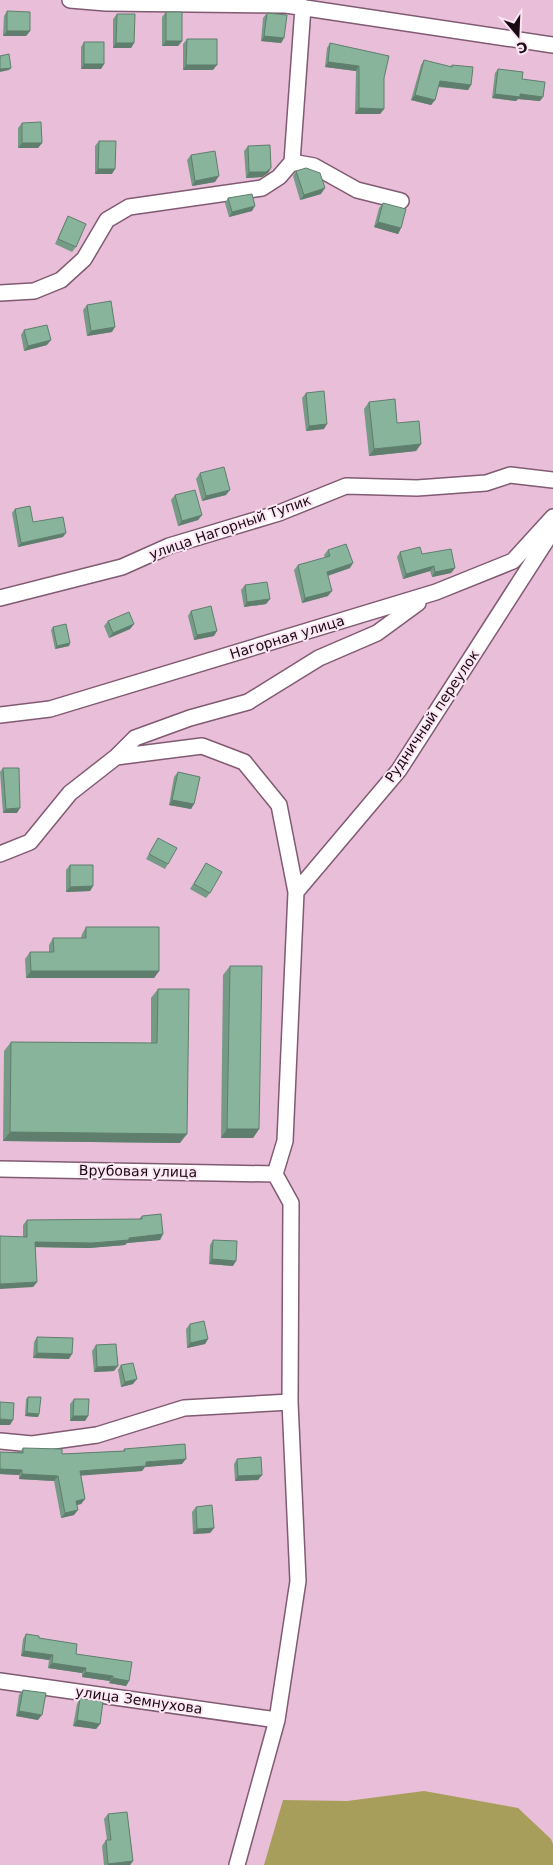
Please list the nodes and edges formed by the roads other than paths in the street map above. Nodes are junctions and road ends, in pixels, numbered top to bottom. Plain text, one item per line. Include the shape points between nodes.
1 (70, 0) edge
2 (212, 2) edge
3 (302, 7) junction
4 (553, 45) edge
5 (292, 162) junction
6 (402, 201) dead end
7 (0, 293) edge
8 (553, 480) edge
9 (553, 517) edge
10 (553, 530) edge
11 (436, 592) junction
12 (0, 598) edge
13 (0, 715) edge
14 (116, 757) junction
15 (0, 854) edge
16 (296, 892) junction
17 (0, 1168) edge
18 (275, 1174) junction
19 (290, 1402) junction
20 (0, 1441) edge
21 (0, 1681) edge
22 (277, 1720) junction
23 (237, 1865) edge

1 - 2 street
2 - 3 street
3 - 4 street
3 - 5 street
5 - 6 street via 314,166 357,190
5 - 7 street via 279,177 262,188 129,207 107,220 84,259 61,280 34,291
8 - 12 street, улица Нагорный Тупик via 510,475 486,483 417,488 346,486 279,513 169,546 122,567
9 - 11 street, Нагорная улица via 513,561
10 - 16 street, Рудничный переулок via 399,770
11 - 13 street, Нагорная улица via 50,709
11 - 14 street via 376,633 319,658 248,702 190,718 136,738
14 - 15 street via 70,793 30,842
14 - 16 street via 202,746 244,762 279,805
16 - 18 street via 285,1140
17 - 18 street, Врубовая улица
18 - 19 street via 291,1203
19 - 20 street via 184,1408 97,1435 32,1444
19 - 22 street via 298,1581
21 - 22 street, улица Земнухова
22 - 23 street

